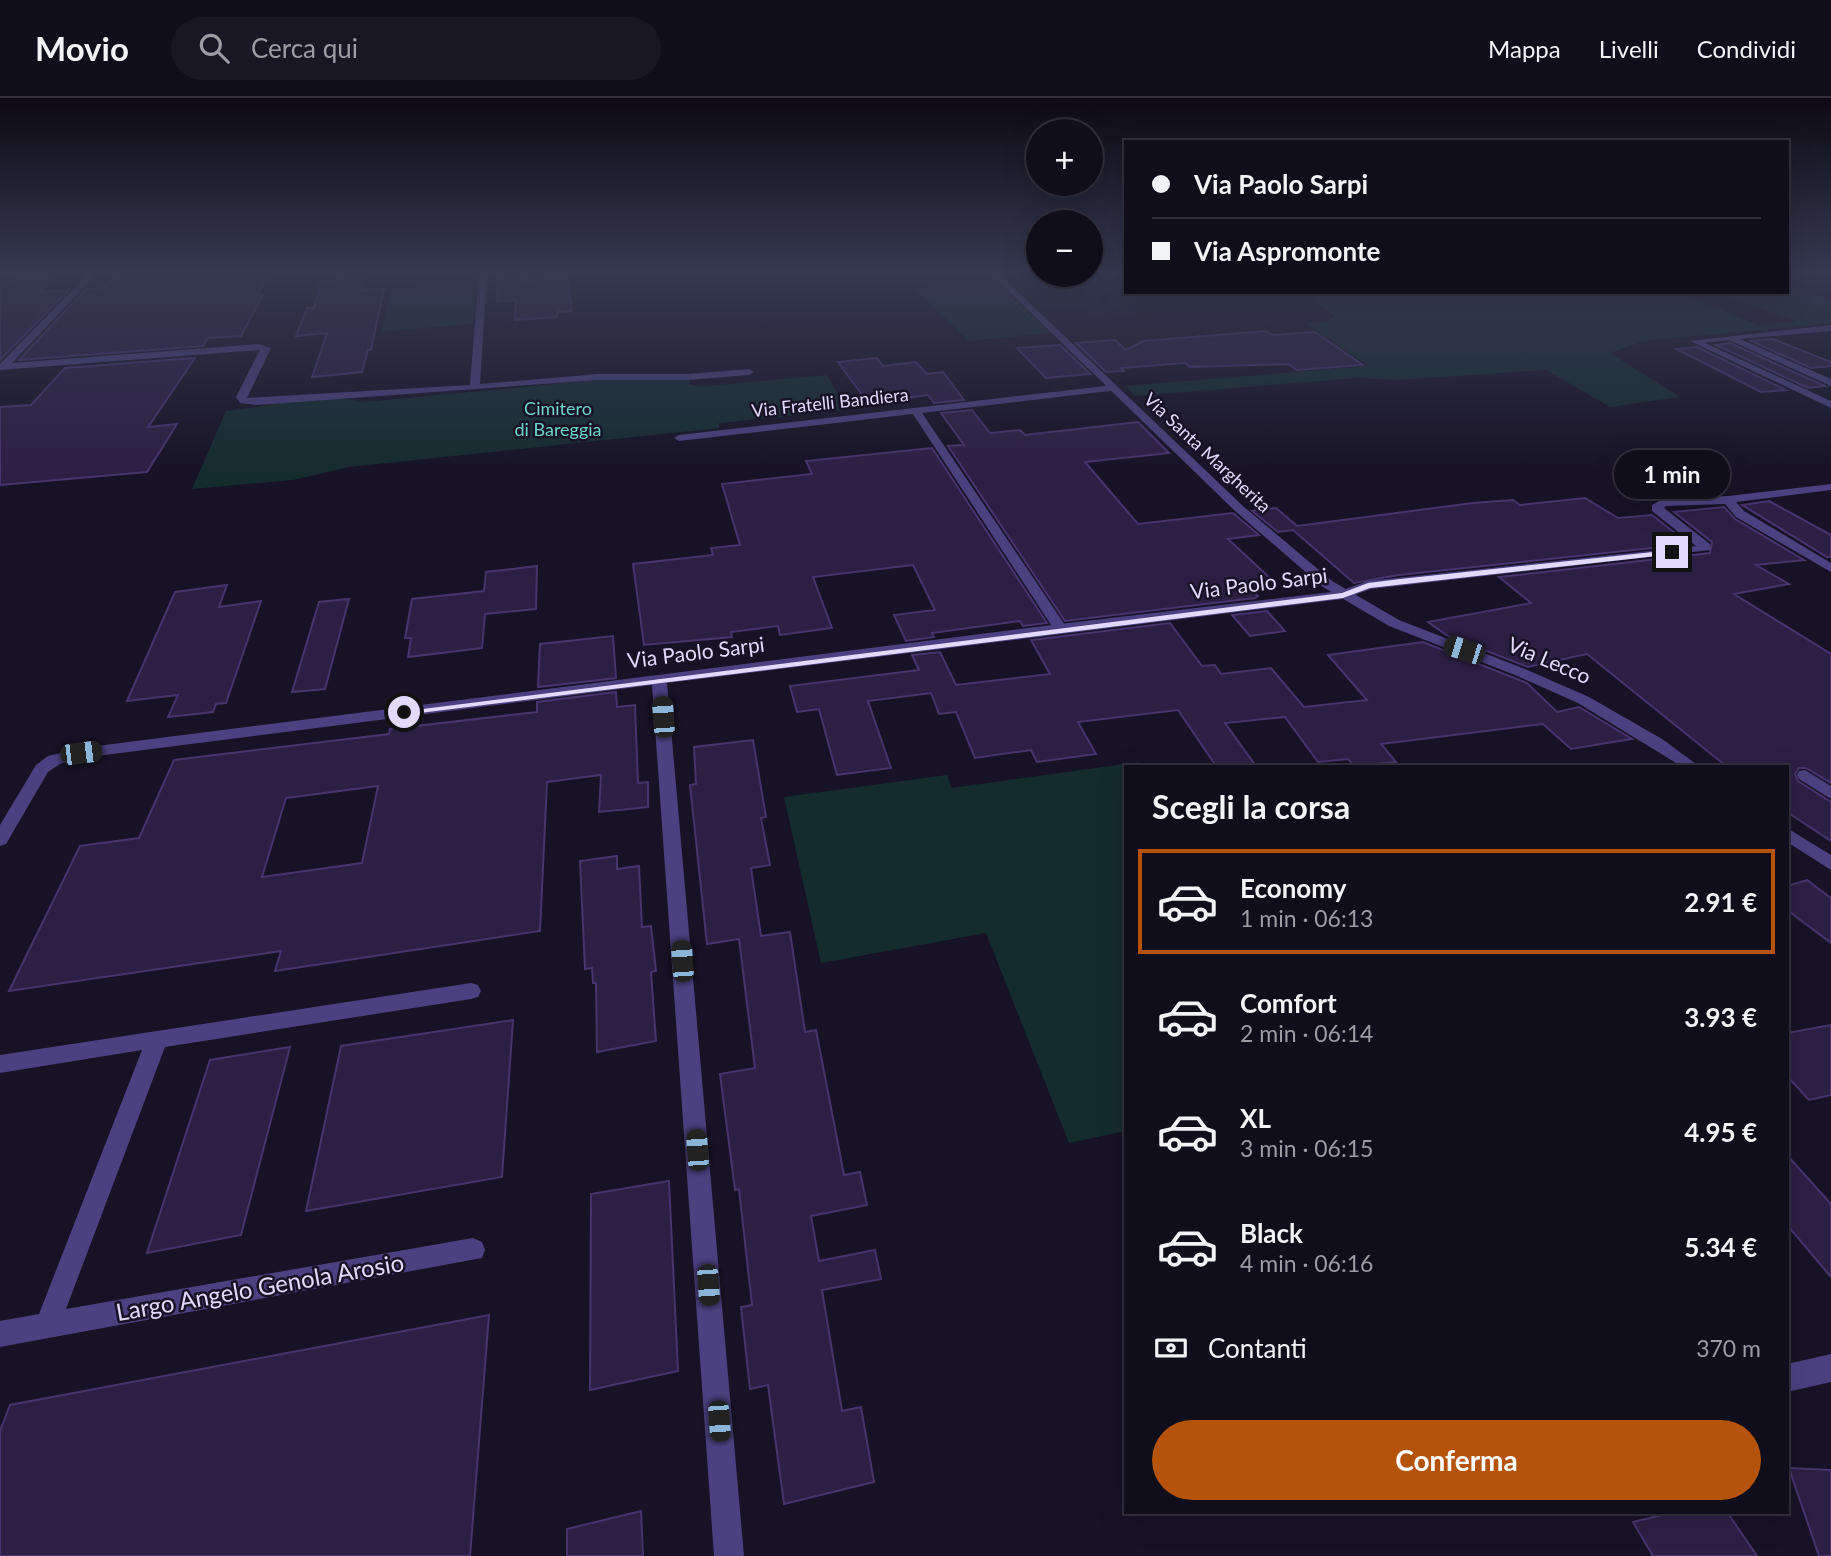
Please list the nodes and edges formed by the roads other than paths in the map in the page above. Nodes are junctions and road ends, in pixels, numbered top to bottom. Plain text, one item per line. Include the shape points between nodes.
1 (28, 340) edge
2 (478, 340) edge
3 (1064, 340) edge
4 (1705, 340) edge
5 (1733, 340) edge
6 (2, 367) edge
7 (749, 372) dead end
8 (1831, 383) edge
9 (475, 388) junction
10 (1114, 388) junction
11 (1831, 405) edge
12 (916, 411) junction
13 (680, 438) dead end
14 (1831, 487) edge
15 (1728, 500) junction
16 (1831, 568) edge
17 (1343, 595) junction
18 (1060, 628) junction
19 (659, 680) junction
20 (1690, 765) edge
21 (1805, 775) dead end
22 (1831, 794) edge
23 (1789, 835) edge
24 (0, 840) edge
25 (1831, 864) edge
26 (471, 991) dead end
27 (157, 1040) junction
28 (0, 1064) edge
29 (473, 1250) dead end
30 (47, 1326) junction
31 (0, 1334) edge
32 (1831, 1368) edge
33 (1789, 1378) edge
34 (729, 1556) edge

1 - 6 street
2 - 9 street
3 - 10 street, Via Santa Margherita
4 - 11 street via 1694,341
5 - 8 street
6 - 9 street via 266,348 241,397 244,401
7 - 9 street via 598,377
10 - 12 street, Via Fratelli Bandiera
10 - 17 street, Via Santa Margherita via 1252,521
12 - 13 street, Via Fratelli Bandiera
12 - 18 street
14 - 15 street
15 - 16 street via 1740,514
15 - 17 street, Via Paolo Sarpi via 1663,503 1656,508 1706,547 1699,550 1368,585
17 - 18 street, Via Paolo Sarpi
17 - 20 street, Via Lecco via 1418,635 1583,699
18 - 19 street, Via Paolo Sarpi
19 - 24 street, Via Paolo Sarpi via 54,760 34,779
19 - 34 street
21 - 22 street
23 - 25 street
26 - 27 street
27 - 28 street
27 - 30 street
29 - 30 street, Largo Angelo Genola Arosio
30 - 31 street, Largo Angelo Genola Arosio
32 - 33 street

